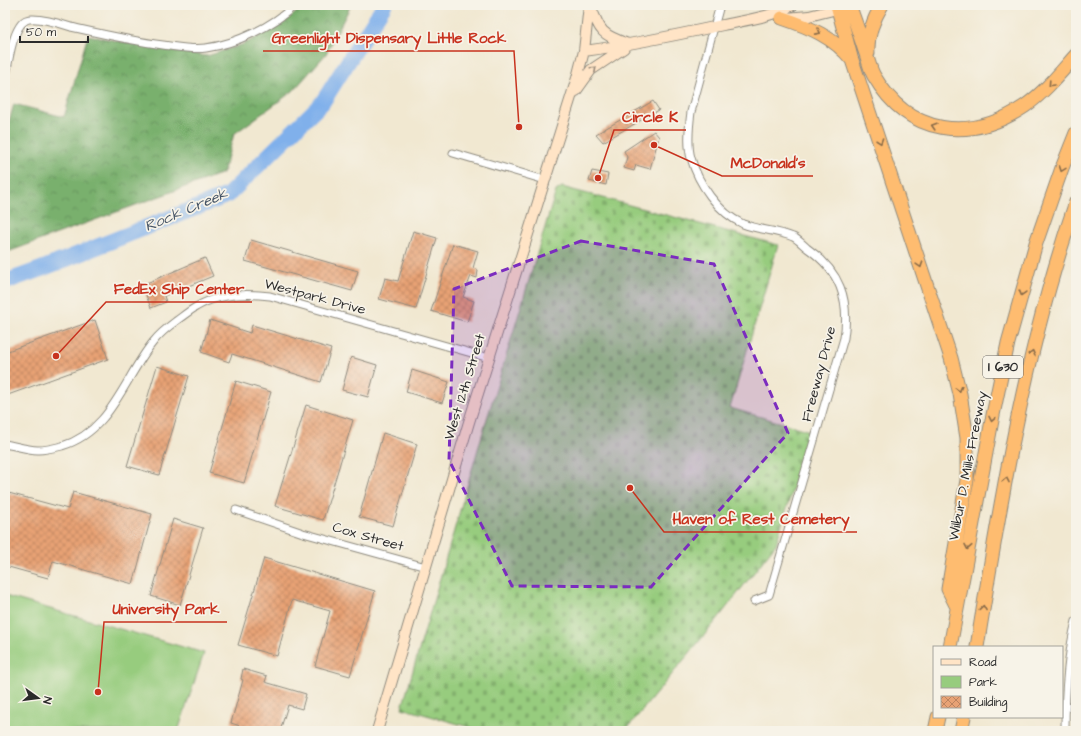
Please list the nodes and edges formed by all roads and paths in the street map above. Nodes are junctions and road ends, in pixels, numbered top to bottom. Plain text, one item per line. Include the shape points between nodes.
1 (295, 5) edge
2 (589, 5) edge
3 (720, 5) edge
4 (793, 5) edge
5 (882, 5) edge
6 (845, 6) edge
7 (776, 16) junction
8 (713, 27) junction
9 (630, 45) junction
10 (584, 51) junction
11 (1076, 55) edge
12 (852, 60) junction
13 (870, 65) junction
14 (5, 81) edge
15 (570, 100) junction
16 (1076, 133) edge
17 (453, 153) dead end
18 (544, 180) junction
19 (1076, 202) edge
20 (1076, 225) edge
21 (1055, 268) junction
22 (489, 358) junction
23 (5, 444) edge
24 (236, 510) dead end
25 (426, 568) junction
26 (754, 601) dead end
27 (957, 607) junction
28 (1076, 621) edge
29 (950, 646) edge
30 (977, 646) edge
31 (938, 718) edge
32 (964, 718) edge
33 (377, 731) edge
34 (935, 731) edge
35 (961, 731) edge
36 (1065, 731) edge

1 - 14 street via 262,28 237,39 205,48 143,42 28,19 18,28
2 - 9 main road via 604,33
2 - 10 main road, West 12th Street
3 - 8 street
4 - 7 main road
5 - 13 highway via 868,40
6 - 7 main road via 809,16
6 - 12 highway
6 - 13 highway
7 - 8 main road
7 -> 12 highway via 806,26 829,38
8 - 9 main road
8 - 26 street, Freeway Drive via 691,112 691,158 696,170 711,196 732,218 744,224 794,237 817,255 837,280 846,310 844,338 769,595
9 - 10 main road
15 -> 9 main road via 591,70
10 - 15 main road, West 12th Street
11 -> 13 highway via 1044,92 1025,106 988,125 968,129 936,127 900,109 881,87
12 -> 27 highway via 944,337 960,394 967,438 967,480 948,589
15 - 18 main road, West 12th Street
16 -> 27 highway, Wilbur D. Mills Freeway / I 630 via 1036,243 1008,343
17 - 18 street
18 - 22 main road, West 12th Street
19 - 21 highway, I 630
20 - 21 highway
30 -> 21 highway, I 630 via 1022,393
22 - 23 street, Westpark Drive via 270,296 232,296 197,306 162,332 146,352 104,418 88,433 69,443 45,449
22 - 25 main road, West 12th Street
24 - 25 street, Cox Street via 303,533
25 - 33 main road, West 12th Street
27 - 29 highway, Wilbur D. Mills Freeway / I 630
28 - 36 street via 1066,677
31 - 34 highway
32 - 35 highway

